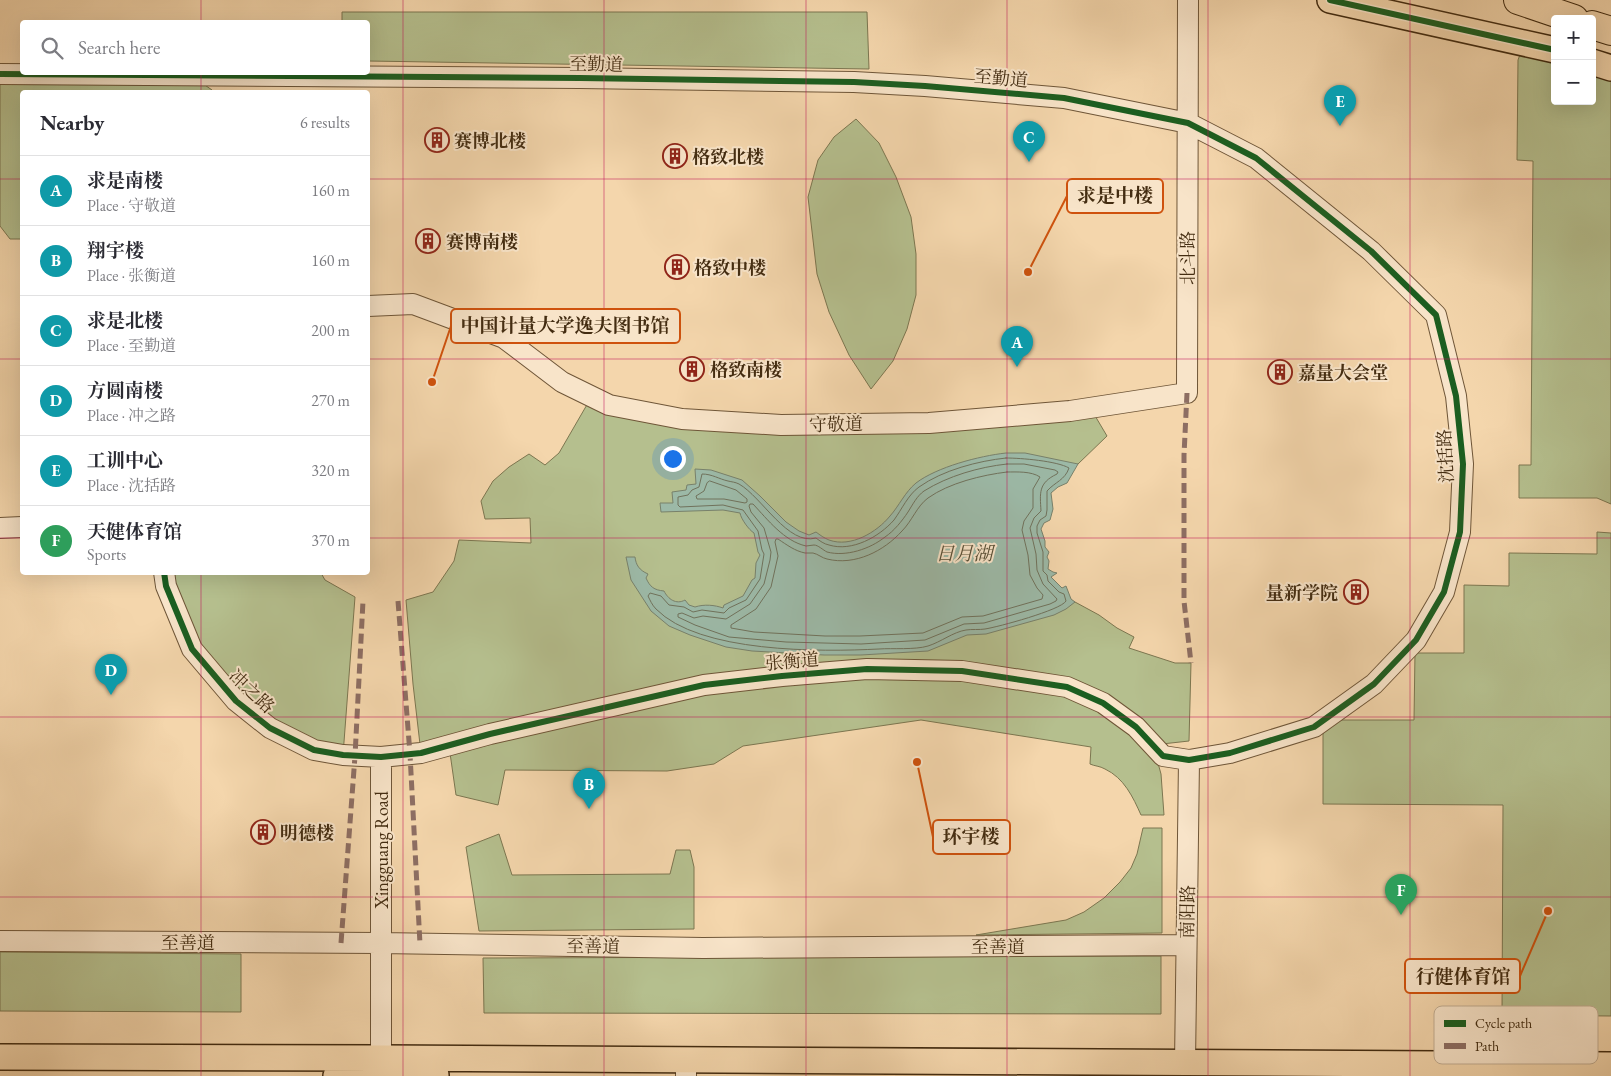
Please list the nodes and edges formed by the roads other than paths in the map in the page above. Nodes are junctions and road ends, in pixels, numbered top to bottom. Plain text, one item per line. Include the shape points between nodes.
1 (1188, 0) edge
2 (1330, 0) edge
3 (1518, 0) edge
4 (1562, 15) edge
5 (1596, 26) edge
6 (1611, 31) edge
7 (1551, 49) edge
8 (1596, 63) edge
9 (1611, 68) edge
10 (0, 74) edge
11 (20, 74) edge
12 (145, 75) edge
13 (1188, 123) junction
14 (370, 306) edge
15 (1186, 393) joint
16 (20, 527) edge
17 (0, 528) edge
18 (164, 575) edge
19 (381, 757) junction
20 (1189, 760) junction
21 (0, 941) edge
22 (380, 943) junction
23 (1186, 945) junction
24 (0, 1057) edge
25 (381, 1058) junction
26 (1185, 1064) junction
27 (1611, 1066) edge
28 (686, 1070) edge
29 (1051, 1070) edge
30 (336, 1076) edge
31 (1332, 1076) edge

1 - 13 street, 北斗路
2 - 7 main road
3 - 4 highway
5 - 6 highway
8 - 9 main road
10 - 11 street, 至勤道
12 - 13 street, 至勤道 via 854,82 1064,98
13 - 15 street, 北斗路
13 - 20 street, 沈括路 via 1256,158 1371,251 1436,315 1456,396 1463,464 1460,532 1444,592 1416,640 1374,684 1314,727 1230,753
14 - 15 street, 守敬道 via 413,304 504,338 562,382 609,405 682,419 781,424 929,422 1070,411
16 - 17 street
18 - 19 street, 冲之路 via 192,649 236,701 270,728 314,750
19 - 20 street, 张衡道 via 421,753 704,685 867,669 962,671 1067,688 1103,703 1136,727 1163,756
19 - 22 street, Xingguang Road
20 - 23 street, 南阳路
21 - 22 street, 至善道
22 - 23 street, 至善道 via 693,948
22 - 25 street, Xingguang Road
23 - 26 street, 南阳路
24 - 25 main road
25 - 28 main road
26 - 27 main road
26 - 29 main road
28 - 29 main road
28 - 30 main road
29 - 31 main road

